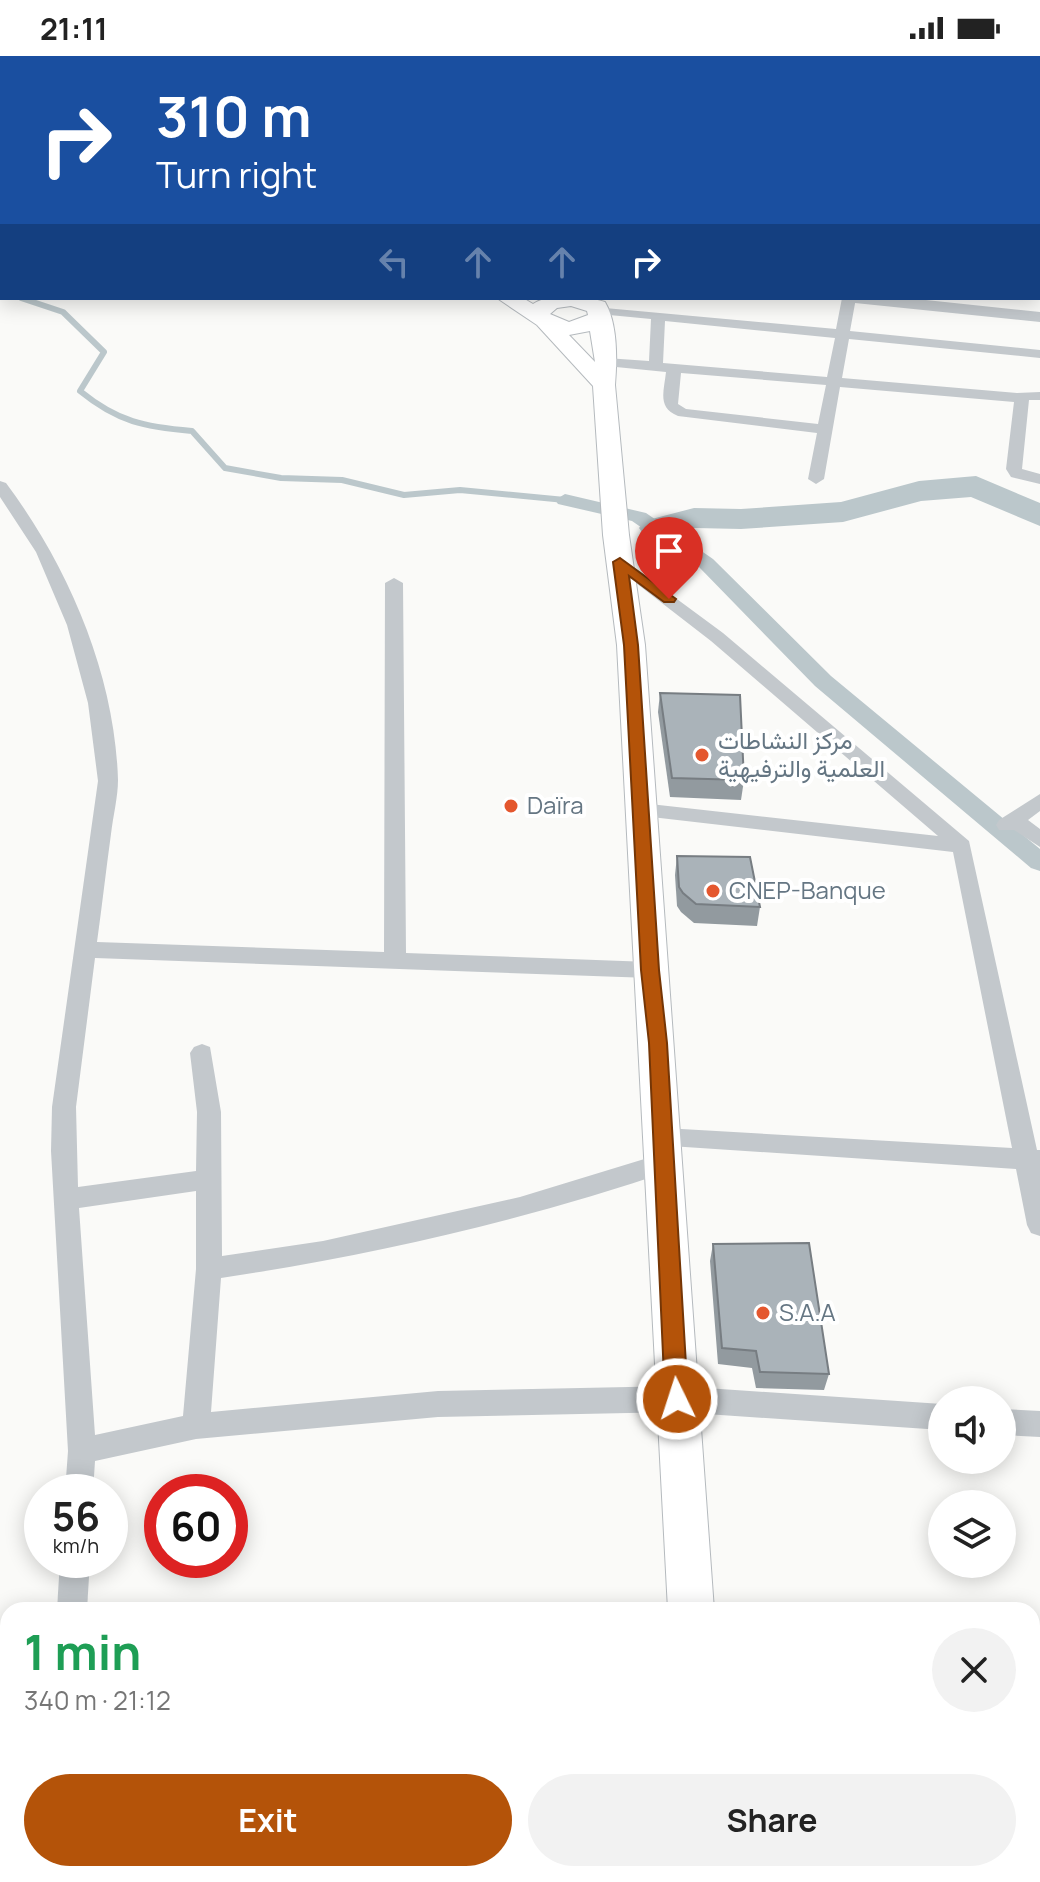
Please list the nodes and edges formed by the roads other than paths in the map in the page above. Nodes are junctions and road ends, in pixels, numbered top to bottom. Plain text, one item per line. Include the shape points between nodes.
1 (511, 300) edge
2 (557, 300) edge
3 (849, 300) edge
4 (874, 300) edge
5 (599, 308) edge
6 (658, 316) junction
7 (1040, 317) edge
8 (543, 320) junction
9 (842, 335) junction
10 (1040, 354) edge
11 (656, 366) junction
12 (674, 368) junction
13 (605, 373) junction
14 (835, 381) junction
15 (1040, 396) edge
16 (1021, 398) junction
17 (825, 429) junction
18 (816, 479) dead end
19 (1040, 479) edge
20 (0, 486) edge
21 (618, 548) junction
22 (394, 583) dead end
23 (1040, 801) edge
24 (641, 810) junction
25 (1040, 840) edge
26 (962, 846) junction
27 (86, 950) junction
28 (395, 961) junction
29 (650, 970) junction
30 (202, 1053) dead end
31 (664, 1151) junction
32 (1034, 1160) edge
33 (208, 1179) junction
34 (68, 1199) junction
35 (1040, 1225) edge
36 (209, 1269) junction
37 (677, 1399) junction
38 (928, 1416) edge
39 (1016, 1423) edge
40 (1040, 1424) edge
41 (196, 1426) junction
42 (82, 1451) junction
43 (80, 1474) edge
44 (74, 1578) edge
45 (72, 1602) edge
46 (690, 1602) edge

1 - 8 main road
2 - 8 main road via 540,309
3 - 9 street
4 - 7 street
5 - 6 street
5 - 8 main road via 582,327 564,328
5 - 13 main road
6 - 9 street
6 - 11 street
8 - 13 main road
9 - 10 street
9 - 14 street
11 - 12 street
11 - 13 street
12 - 14 street
12 - 17 street via 673,409
13 - 21 main road
14 - 16 street
14 - 17 street
15 - 16 street
16 - 19 street via 1014,469
17 - 18 street
20 - 27 street via 26,517 62,584 104,736 108,781
21 - 24 main road via 631,645
21 - 26 street
22 - 28 street
23 - 25 street via 1010,823
24 - 26 street
24 - 29 main road
26 - 32 street
27 - 28 street
27 - 34 street via 64,1107
28 - 29 street
29 - 31 main road
30 - 33 street via 209,1112
31 - 32 street
31 - 36 street via 505,1211 323,1252
31 - 37 main road
32 - 35 street
33 - 34 street
33 - 36 street
34 - 42 street
36 - 41 street
37 - 38 street
37 - 41 street via 438,1404
37 - 46 main road
39 - 40 street
41 - 42 street
42 - 43 street
44 - 45 street

